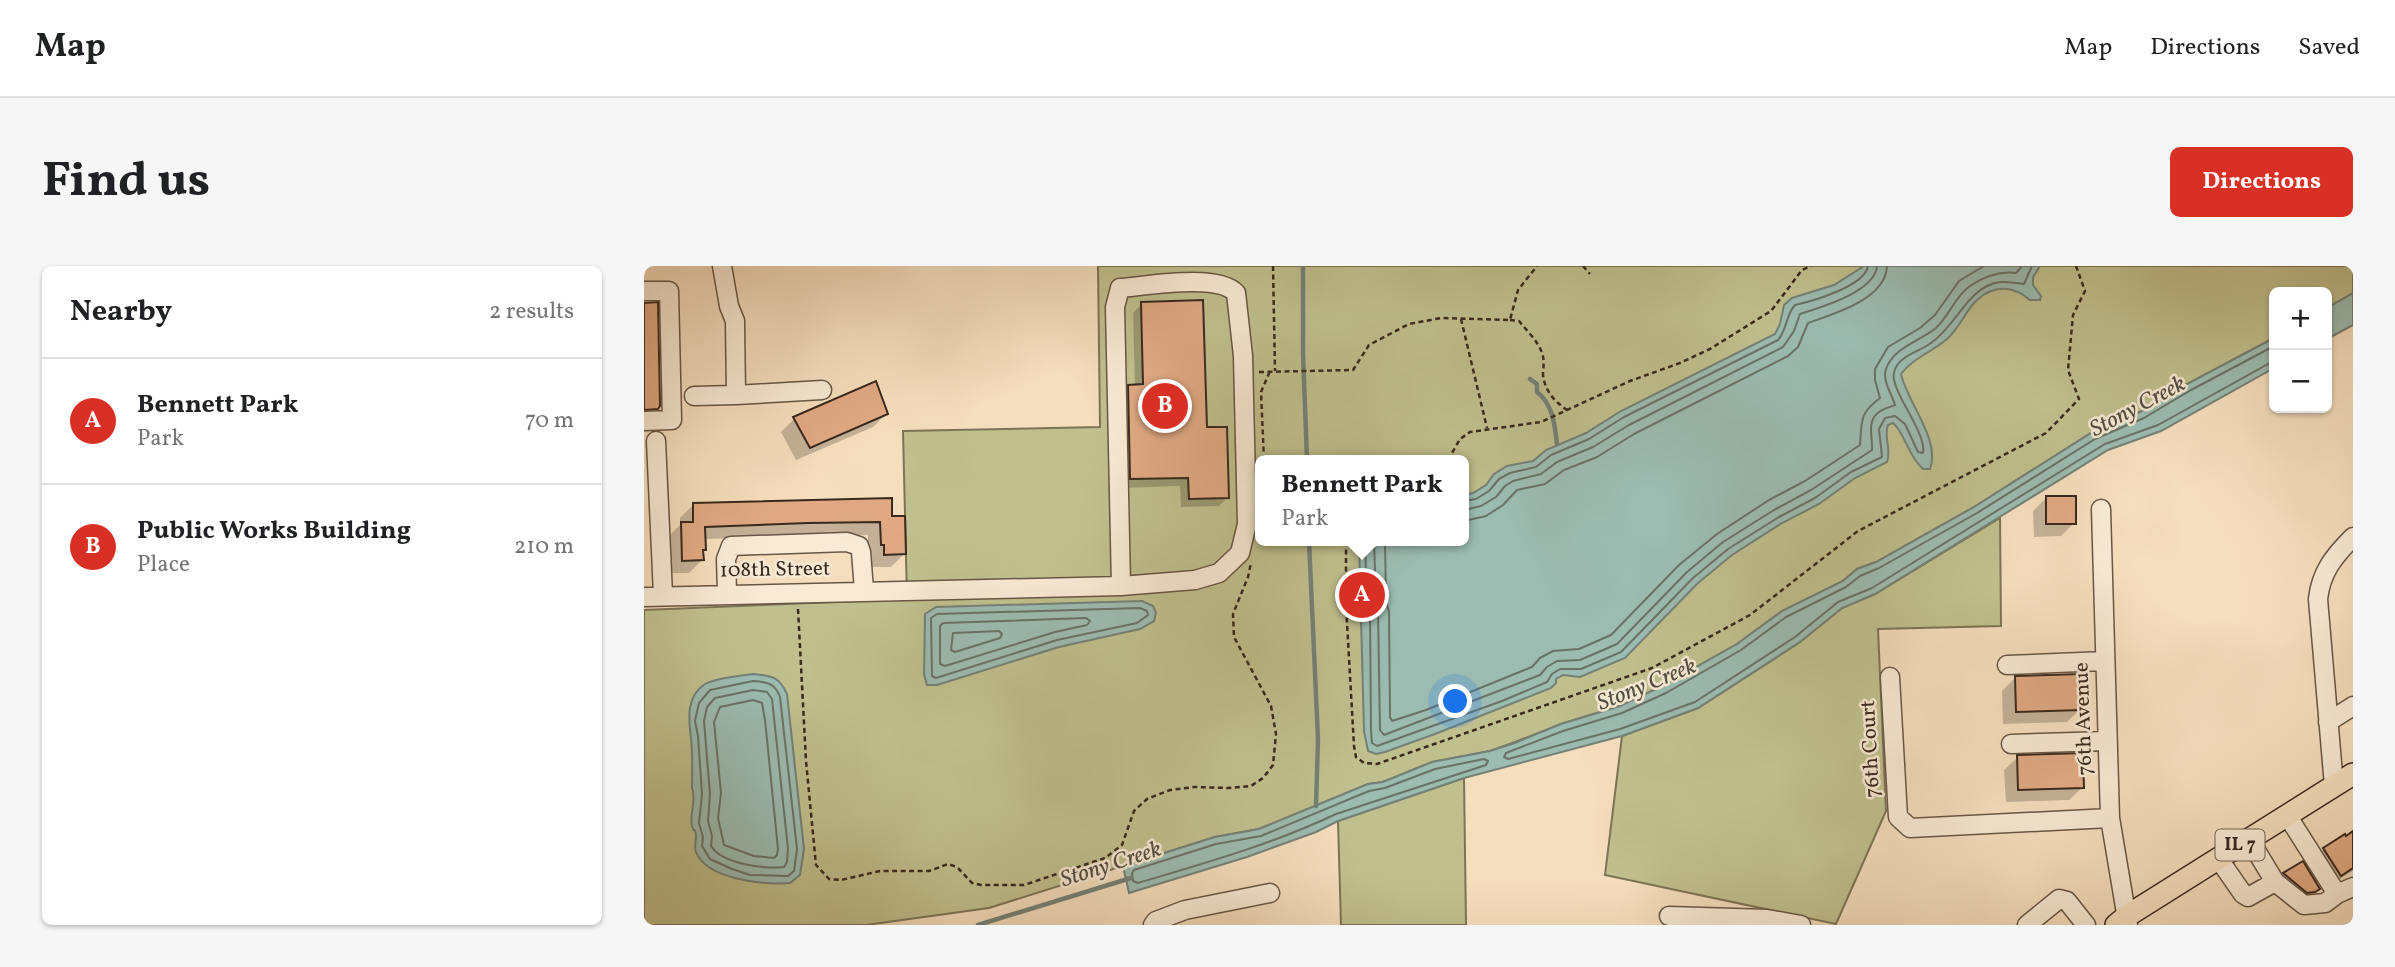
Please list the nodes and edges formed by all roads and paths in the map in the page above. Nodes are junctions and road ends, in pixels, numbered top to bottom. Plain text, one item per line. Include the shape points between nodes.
1 (722, 266) edge
2 (1273, 266) edge
3 (1537, 266) edge
4 (1583, 266) edge
5 (1811, 266) edge
6 (2076, 266) edge
7 (1590, 274) dead end
8 (644, 291) edge
9 (1461, 319) junction
10 (1510, 320) junction
11 (1273, 371) junction
12 (822, 390) dead end
13 (736, 395) junction
14 (694, 396) dead end
15 (1565, 411) junction
16 (644, 421) edge
17 (1487, 428) junction
18 (656, 441) dead end
19 (1264, 455) edge
20 (1451, 455) edge
21 (2101, 509) dead end
22 (2353, 537) edge
23 (1346, 546) edge
24 (1251, 564) dead end
25 (1121, 586) junction
26 (864, 590) junction
27 (797, 592) junction
28 (727, 593) junction
29 (663, 595) junction
30 (644, 597) edge
31 (2105, 661) junction
32 (2007, 665) dead end
33 (1890, 677) dead end
34 (2353, 706) edge
35 (2328, 722) junction
36 (2108, 741) junction
37 (2011, 744) dead end
38 (2353, 774) edge
39 (2334, 786) junction
40 (2287, 815) junction
41 (2110, 818) junction
42 (2249, 839) junction
43 (2218, 858) junction
44 (2275, 882) junction
45 (2345, 891) edge
46 (1269, 893) dead end
47 (1669, 916) dead end
48 (2124, 922) edge
49 (1153, 925) edge
50 (1801, 925) edge
51 (2027, 925) edge
52 (2086, 925) edge

1 - 13 street via 735,321
2 - 11 path
3 - 10 path via 1518,289
4 - 7 path
5 - 15 path via 1802,270 1771,311 1710,349
6 - 23 path via 2085,291 2073,315 2068,370 2079,399 2046,433 1858,531 1750,615 1652,668 1377,764 1364,762 1356,757 1354,746
8 - 16 street via 669,291 672,420
9 - 10 path
9 - 11 path via 1409,324 1369,345 1353,370
9 - 17 path
10 - 15 path via 1519,321 1536,342 1550,397
11 - 19 path via 1261,392
12 - 13 street
13 - 14 street
15 - 17 path via 1541,422
17 - 20 path via 1460,439
18 - 29 street
21 - 31 street, 76th Avenue
22 - 35 street via 2327,566 2319,586
24 - 27 path via 1233,614 1234,637 1271,706 1276,751 1263,778 1251,786 1194,786 1147,799 1134,811 1122,845 1105,858 1024,884 995,886 972,883 948,864 929,871 880,872 841,880 829,878 816,865
25 - 25 street, 108th Street via 1195,580 1219,573 1240,553 1247,524 1243,356 1236,293 1216,283 1120,288 1115,307
25 - 26 street, 108th Street
26 - 27 street, 108th Street
26 - 28 street via 861,552 846,542 731,547 726,559
27 - 28 street, 108th Street
28 - 29 street, 108th Street
29 - 30 street, 108th Street
31 - 32 street
31 - 36 street, 76th Avenue
33 - 41 street, 76th Court via 1898,817 1910,828
34 - 35 street
35 - 39 street
36 - 37 street
36 - 41 street, 76th Avenue
38 - 39 main road, IL 7
39 - 40 main road, IL 7
40 - 42 main road, IL 7
40 - 45 street
41 - 48 street, 76th Avenue
42 - 43 main road, IL 7
42 - 44 street
43 - 44 street via 2248,897
43 - 48 main road, IL 7
44 - 45 street via 2304,905 2325,903
46 - 49 street via 1185,910
47 - 50 street via 1767,919
51 - 52 street via 2059,899 2067,901

